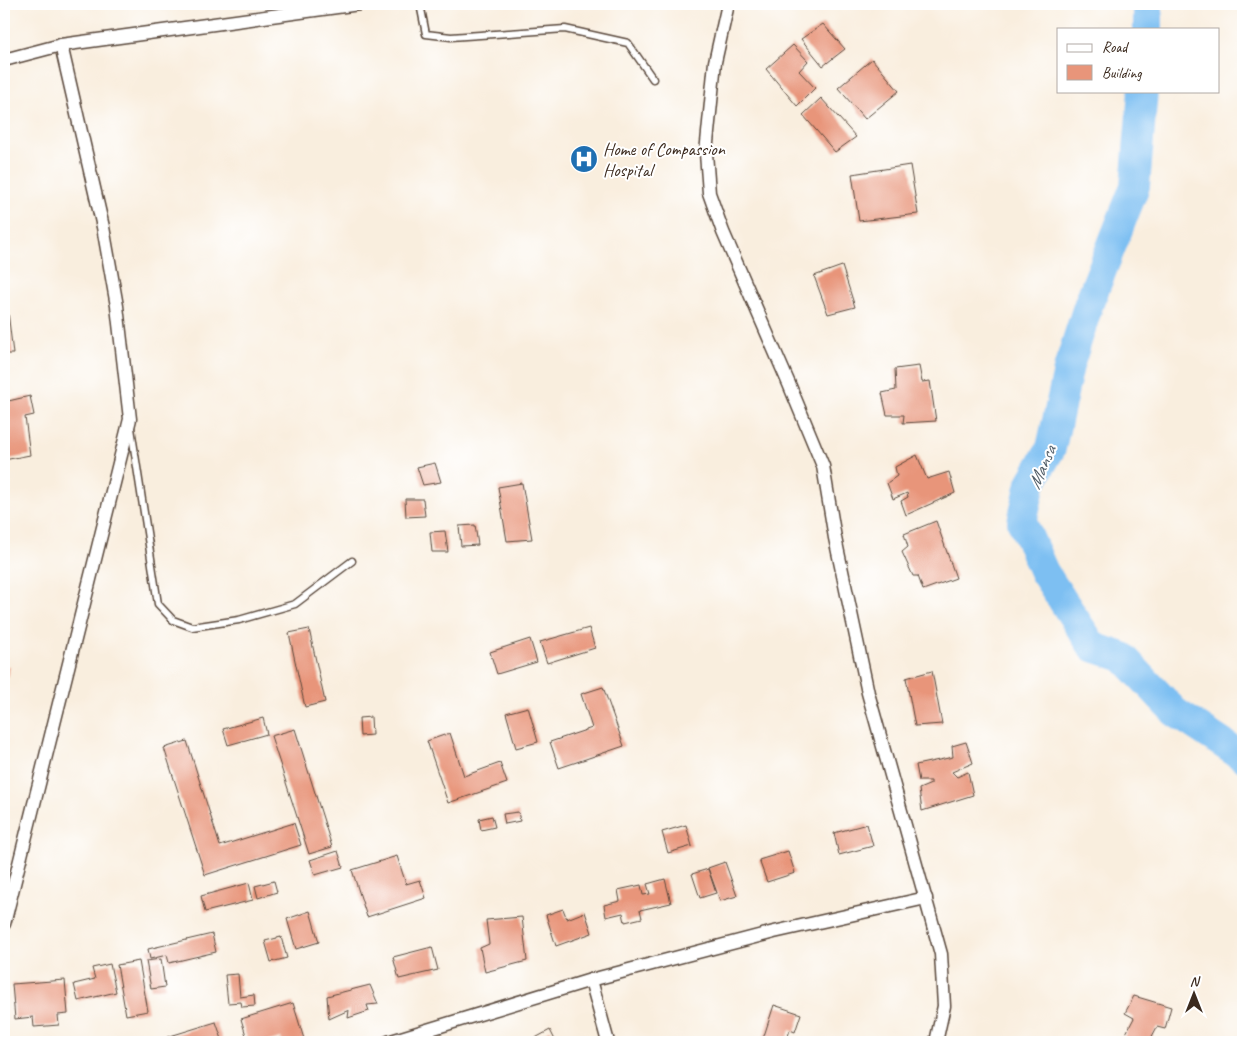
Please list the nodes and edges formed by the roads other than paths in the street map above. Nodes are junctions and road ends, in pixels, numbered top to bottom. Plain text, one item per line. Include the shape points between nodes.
1 (359, 4) edge
2 (420, 4) edge
3 (728, 4) edge
4 (61, 45) junction
5 (4, 60) edge
6 (653, 79) dead end
7 (130, 419) junction
8 (352, 561) dead end
9 (926, 898) junction
10 (4, 924) edge
11 (591, 980) junction
12 (388, 1042) edge
13 (608, 1042) edge
14 (936, 1042) edge

1 - 4 street
2 - 6 lane via 426,34 452,38 565,29 628,43
3 - 9 street via 715,62 706,153 709,193 734,260 823,466 868,693
4 - 5 street
4 - 7 street via 103,227
7 - 8 lane via 158,604 173,620 192,627 239,620 295,604
7 - 10 street
9 - 11 street via 774,932
9 - 14 street via 940,954 944,1006
11 - 12 street
11 - 13 street

